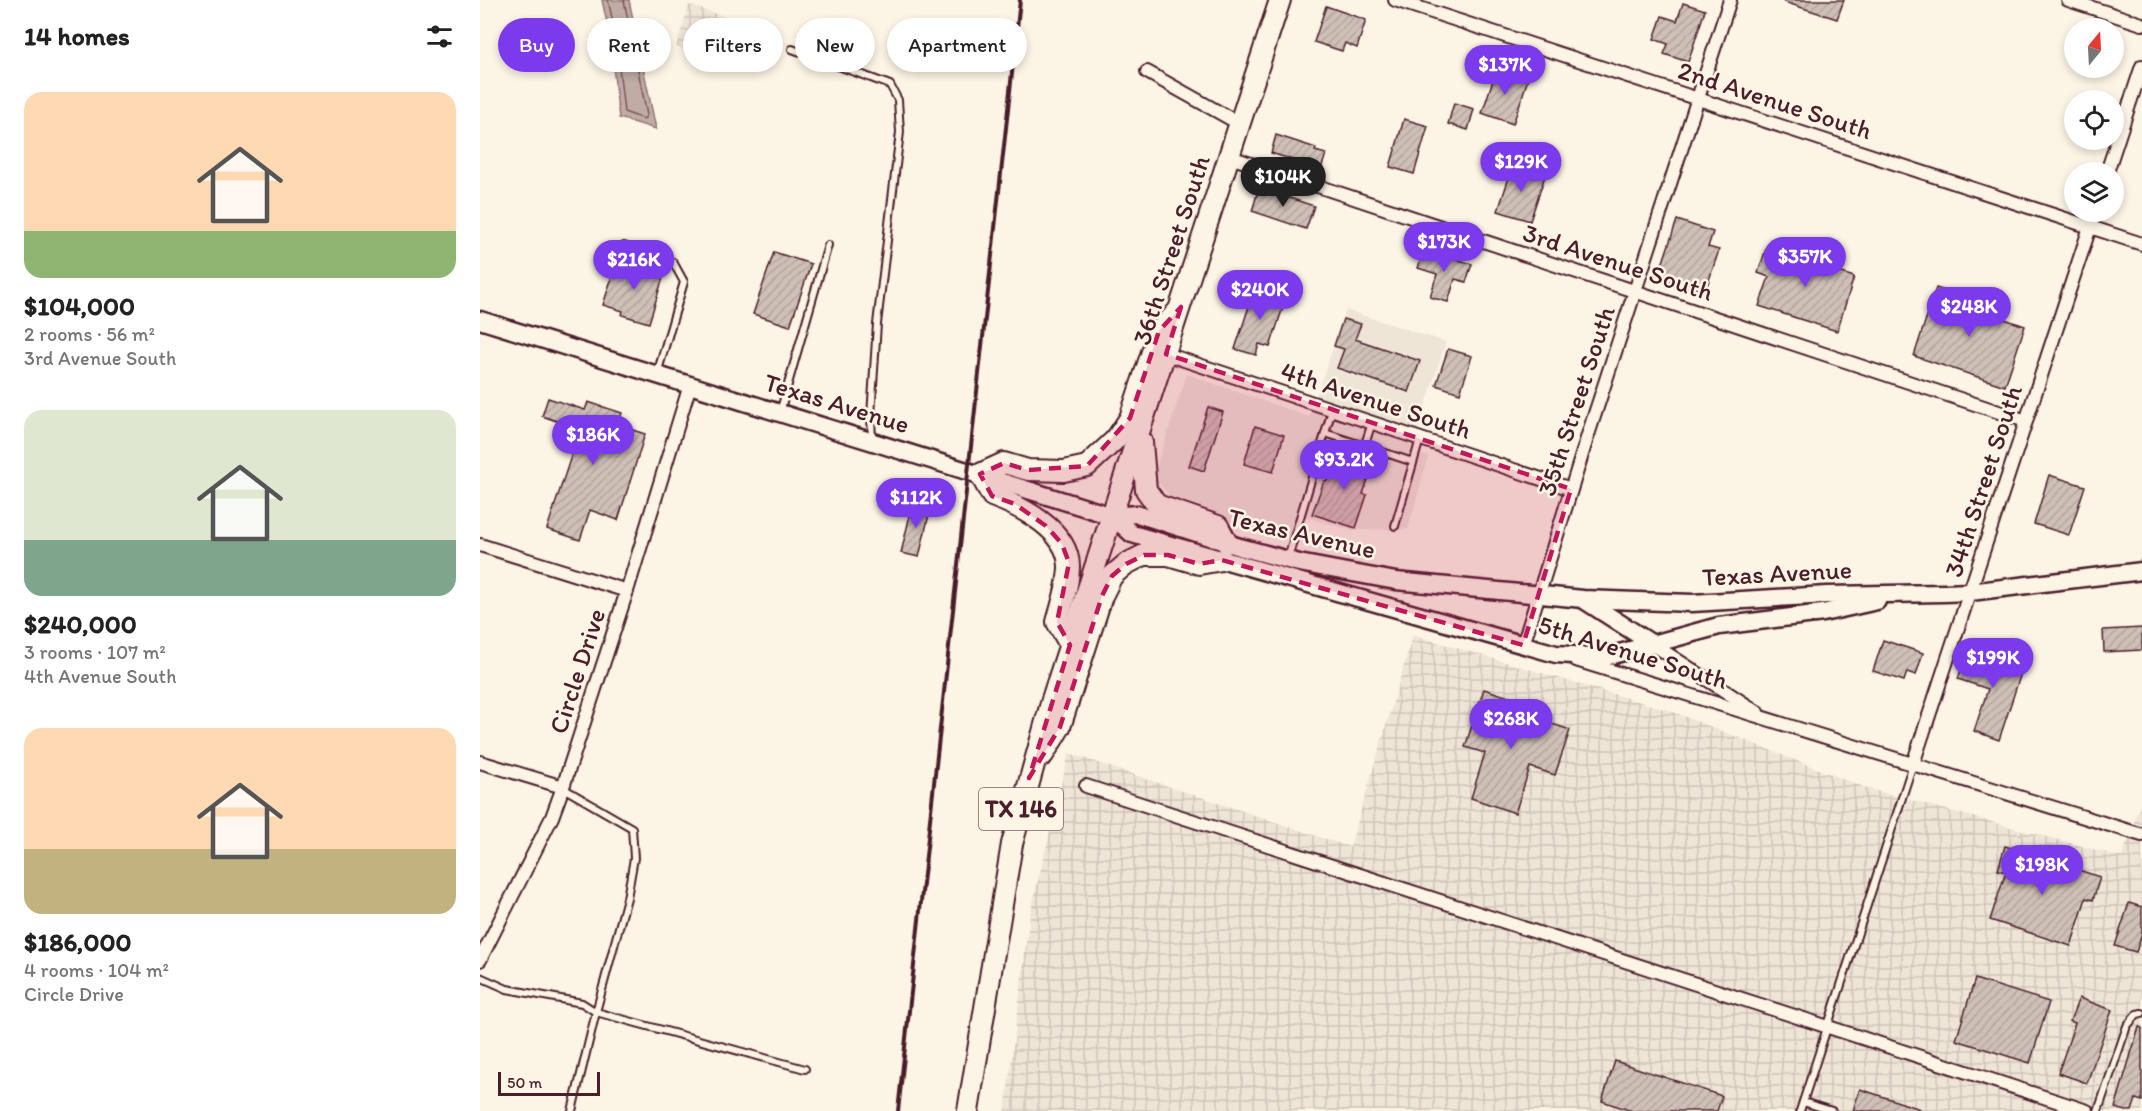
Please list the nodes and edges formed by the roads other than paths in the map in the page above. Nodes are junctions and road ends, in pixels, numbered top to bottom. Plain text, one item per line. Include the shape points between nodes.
1 (1280, 0) edge
2 (1395, 0) edge
3 (1730, 0) edge
4 (2068, 0) edge
5 (2142, 24) edge
6 (792, 49) dead end
7 (2142, 66) edge
8 (1147, 72) dead end
9 (1698, 99) junction
10 (1240, 124) junction
11 (1230, 158) junction
12 (2111, 162) edge
13 (2091, 222) edge
14 (2090, 226) junction
15 (2142, 244) edge
16 (828, 245) dead end
17 (624, 246) dead end
18 (1635, 292) junction
19 (1181, 307) junction
20 (480, 320) edge
21 (1166, 354) junction
22 (657, 375) junction
23 (690, 385) junction
24 (1332, 409) junction
25 (780, 413) junction
26 (1372, 422) junction
27 (2026, 422) junction
28 (1141, 430) junction
29 (1325, 434) junction
30 (1421, 439) junction
31 (872, 441) junction
32 (1364, 447) junction
33 (1413, 462) junction
34 (980, 474) junction
35 (1571, 489) junction
36 (1112, 516) junction
37 (1395, 526) dead end
38 (480, 545) edge
39 (1224, 551) junction
40 (1288, 560) junction
41 (2142, 571) edge
42 (627, 591) junction
43 (1970, 592) junction
44 (1907, 594) junction
45 (1539, 595) junction
46 (1582, 598) junction
47 (1071, 645) junction
48 (1523, 645) junction
49 (1654, 645) junction
50 (1557, 654) junction
51 (1771, 721) junction
52 (480, 762) edge
53 (1913, 764) junction
54 (1029, 778) junction
55 (1086, 786) dead end
56 (563, 788) junction
57 (2142, 835) edge
58 (480, 960) edge
59 (480, 978) edge
60 (596, 1012) junction
61 (2142, 1013) edge
62 (1827, 1027) junction
63 (805, 1069) dead end
64 (1803, 1102) junction
65 (572, 1111) edge
66 (968, 1111) edge
67 (1800, 1111) edge
68 (1832, 1111) edge
69 (2087, 1111) edge
70 (2098, 1111) edge

1 - 10 highway, 36th Street South / TX 146
2 - 9 street, 2nd Avenue South
3 - 9 street, 35th Street South
4 - 5 street
6 - 31 lane via 890,85 897,100 900,132 877,324
7 - 12 street
8 - 10 street
9 - 14 street, 2nd Avenue South
9 - 18 street, 35th Street South
10 - 11 highway, 36th Street South / TX 146
11 - 18 street, 3rd Avenue South
11 - 19 highway, 36th Street South / TX 146
13 - 14 street, 34th Street South
14 - 15 street, 2nd Avenue South
14 - 27 street, 34th Street South
16 - 25 lane
17 - 22 lane via 673,262 684,282
18 - 27 street, 3rd Avenue South
18 - 35 street, 35th Street South
19 - 21 highway, 36th Street South / TX 146
19 - 34 highway via 1159,331 1130,418 1116,439 1087,466 1064,471 1028,470 1004,463
20 - 22 main road, Texas Avenue
21 - 24 street, 4th Avenue South
21 - 28 highway, 36th Street South / TX 146
22 - 23 main road, Texas Avenue
23 - 25 main road, Texas Avenue
23 - 42 street, Circle Drive
24 - 26 street, 4th Avenue South
24 - 29 lane
25 - 31 main road, Texas Avenue
26 - 30 street, 4th Avenue South
26 - 32 lane
27 - 43 street, 34th Street South
28 - 36 highway, 36th Street South / TX 146
28 - 39 highway, TX 146 via 1146,490 1157,505 1218,526
29 - 32 lane
29 - 40 lane
30 - 33 lane
30 - 35 street, 4th Avenue South
31 - 34 main road, Texas Avenue
32 - 33 lane
33 - 37 lane
34 - 36 main road, Texas Avenue
34 - 47 highway via 993,496 1033,514 1062,544 1069,563 1068,584 1057,622
35 - 45 street, 35th Street South
36 - 39 main road, 5th Avenue South via 1132,534
36 - 47 highway, TX 146
38 - 42 street
39 - 40 main road, Texas Avenue
39 - 48 main road, 5th Avenue South
39 - 54 highway via 1199,564 1168,555 1144,555 1112,576 1098,607 1060,727
40 - 45 main road, Texas Avenue via 1396,580
41 - 43 main road, Texas Avenue
42 - 56 street, Circle Drive
43 - 44 main road, Texas Avenue
43 - 53 street, 34th Street South
44 - 46 main road, Texas Avenue via 1692,603
44 - 49 main road via 1823,614 1719,626
45 - 46 main road, Texas Avenue
45 - 48 street, 35th Street South
46 - 49 main road
47 - 54 highway, TX 146
48 - 50 main road, 5th Avenue South
49 - 50 main road via 1605,657
49 - 51 street
50 - 51 street, 5th Avenue South
51 - 53 street, 5th Avenue South
52 - 56 street
53 - 57 street, 5th Avenue South
53 - 62 lane
54 - 66 highway, TX 146 via 1003,887
55 - 62 street
56 - 58 street, Circle Drive
56 - 60 lane via 632,828 634,858 627,898
59 - 60 lane via 507,989 582,1003
60 - 63 lane
60 - 65 lane
61 - 70 lane via 2127,1026
62 - 64 lane
62 - 69 street
64 - 67 lane
64 - 68 lane

